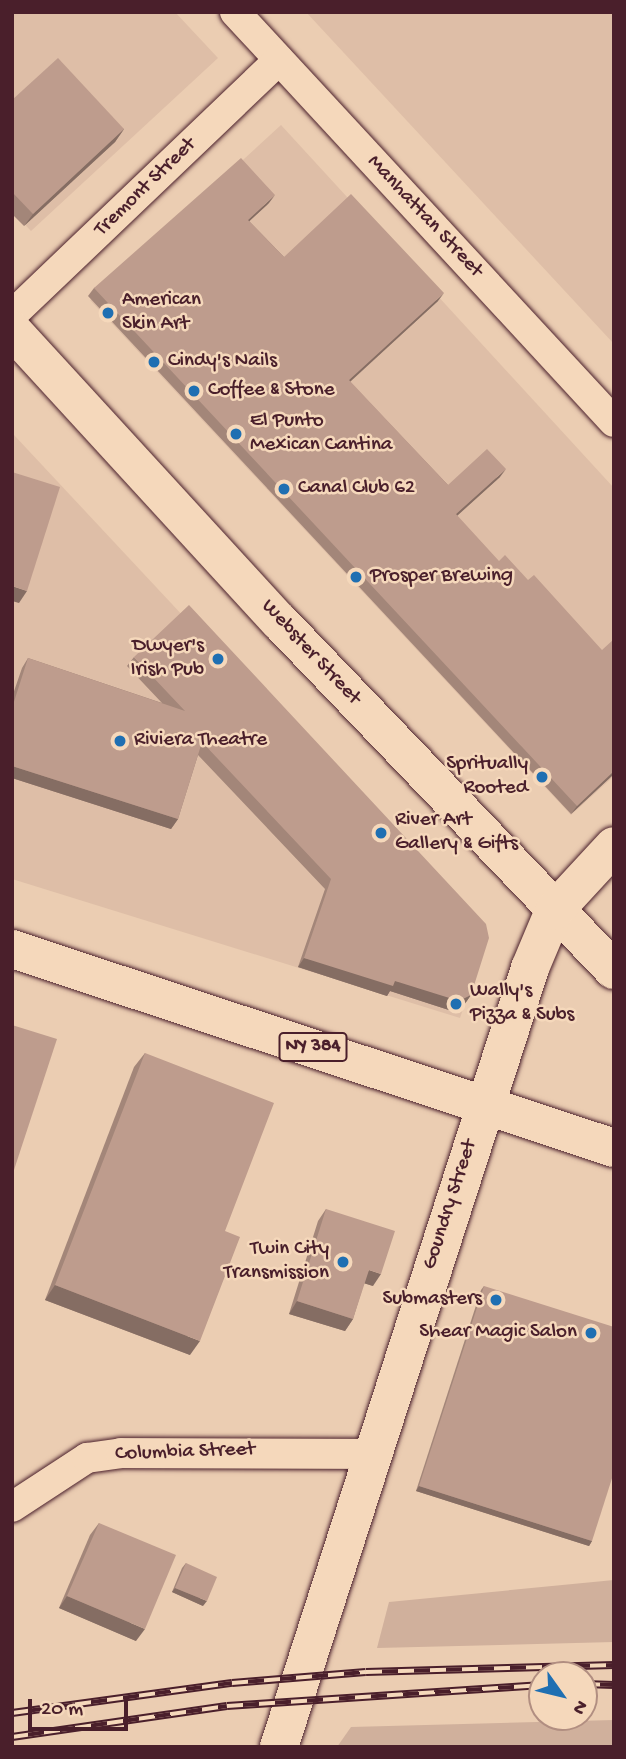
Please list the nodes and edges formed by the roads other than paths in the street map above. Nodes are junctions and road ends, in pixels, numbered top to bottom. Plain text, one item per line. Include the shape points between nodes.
1 (235, 12) edge
2 (279, 60) junction
3 (12, 315) edge
4 (12, 330) edge
5 (614, 422) edge
6 (614, 846) edge
7 (554, 911) junction
8 (12, 948) edge
9 (614, 970) edge
10 (484, 1104) junction
11 (614, 1148) edge
12 (372, 1454) junction
13 (12, 1507) edge
14 (279, 1747) edge

1 - 2 street, Manhattan Street
2 - 3 street, Tremont Street
2 - 5 street, Manhattan Street
4 - 7 street, Webster Street
6 - 7 street, Goundry Street
7 - 9 street, Webster Street
7 - 10 street, Goundry Street
8 - 10 street, NY 384
10 - 11 street, NY 384
10 - 12 street, Goundry Street
12 - 13 street, Columbia Street via 121,1453 87,1458
12 - 14 street, Goundry Street

